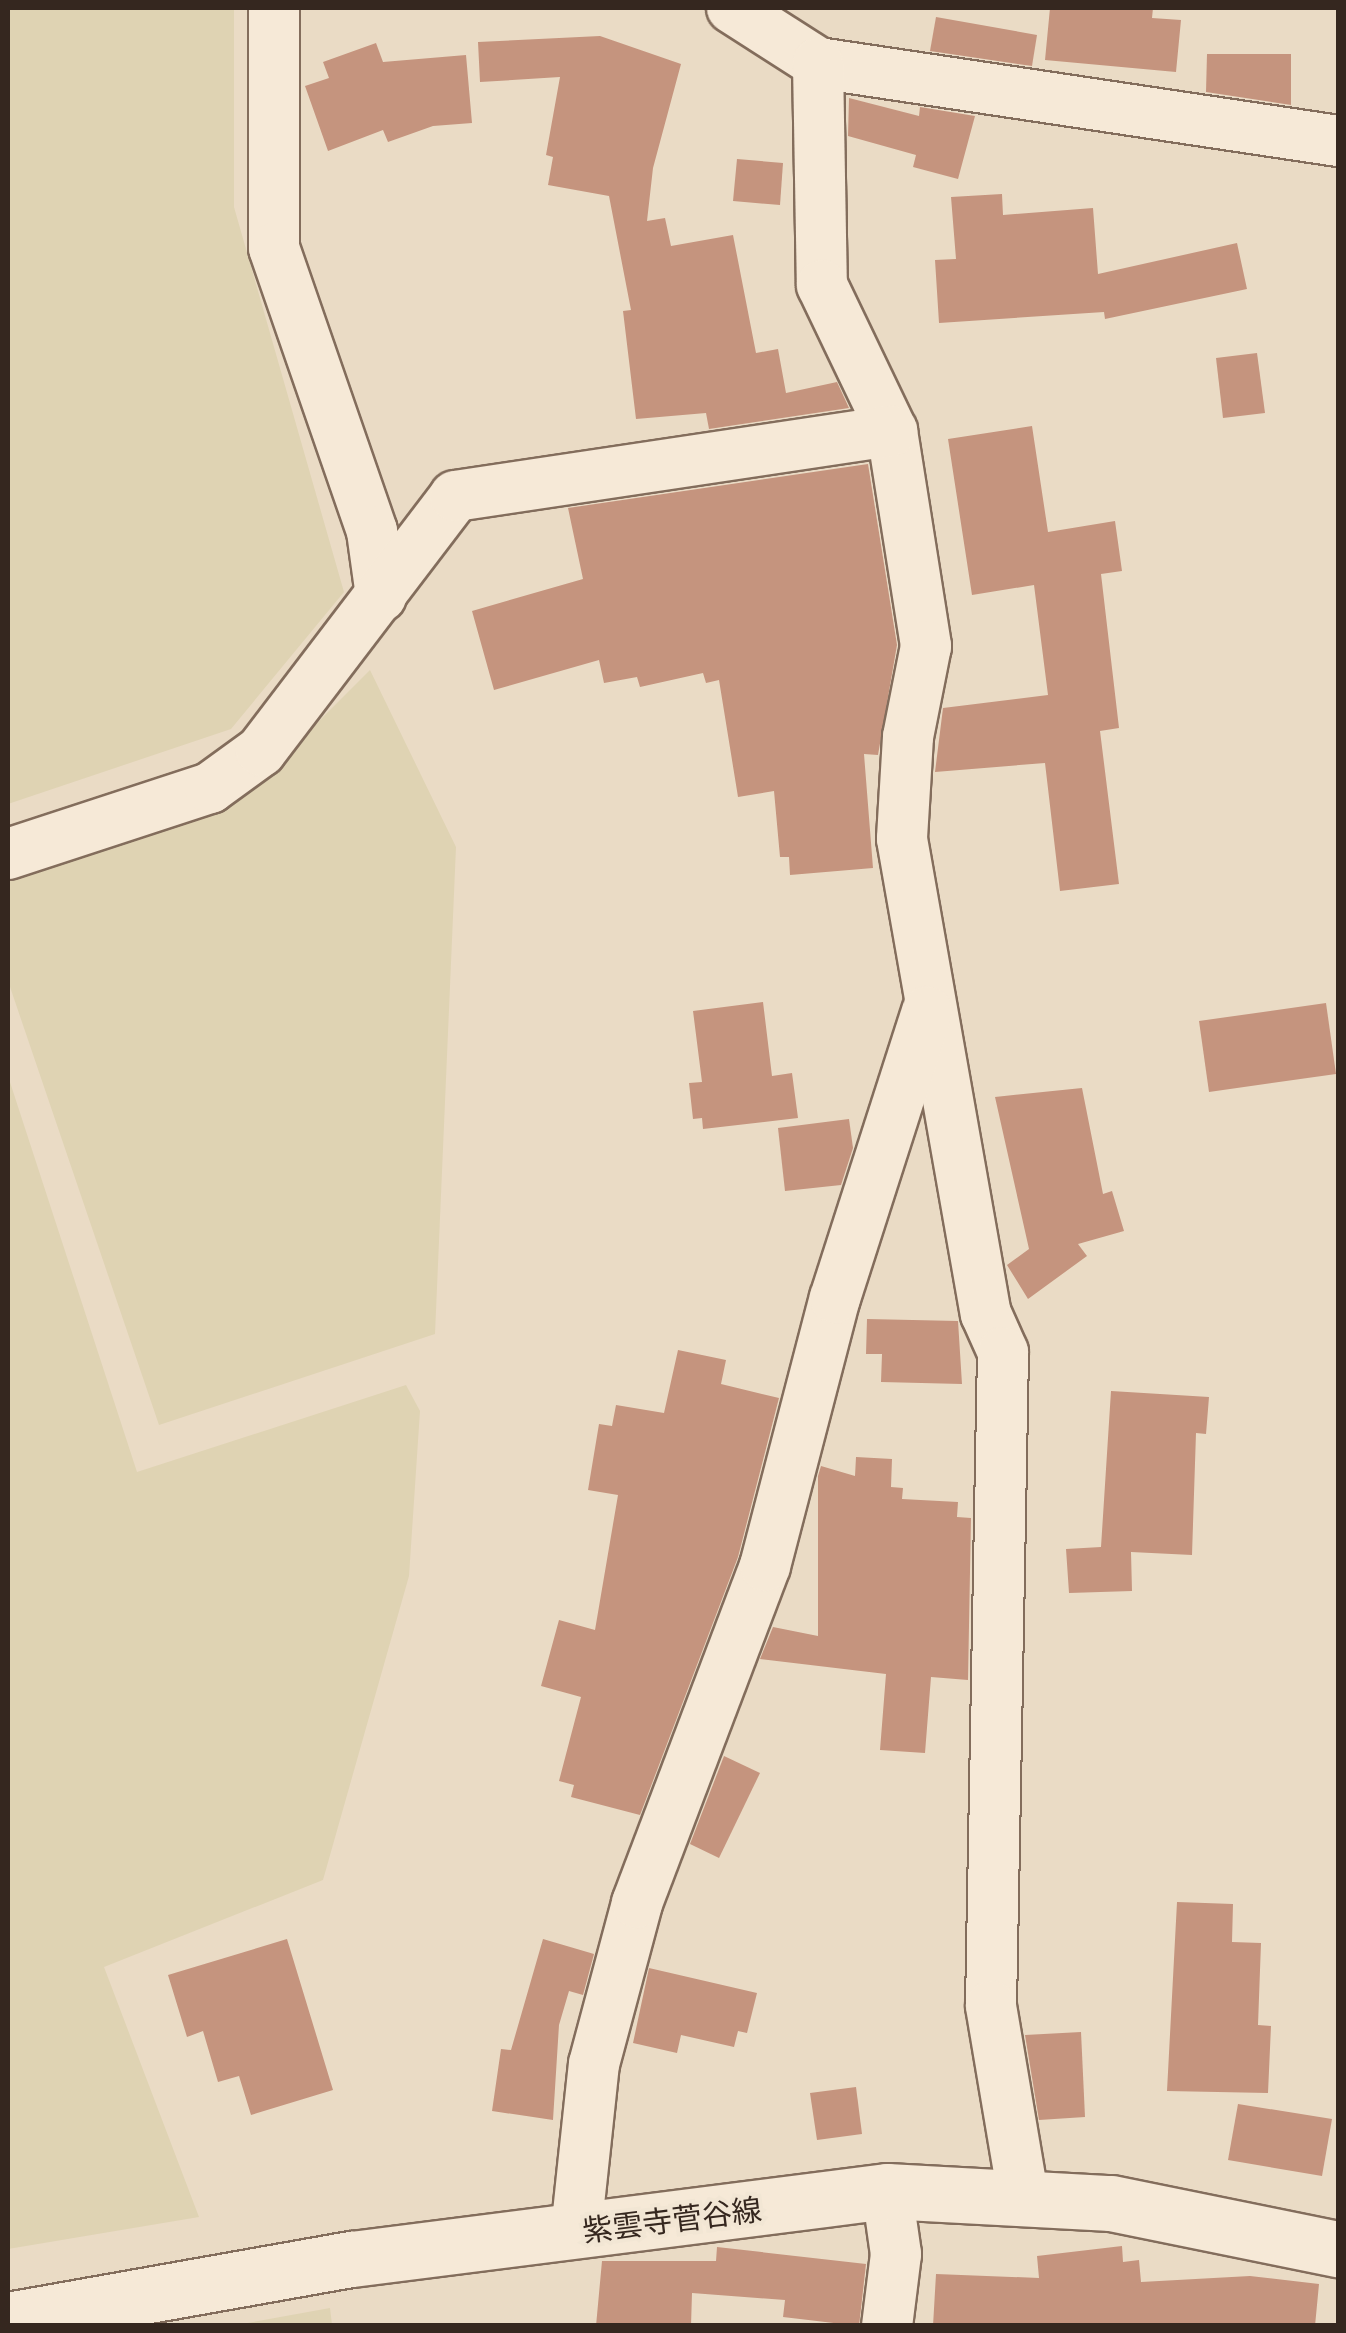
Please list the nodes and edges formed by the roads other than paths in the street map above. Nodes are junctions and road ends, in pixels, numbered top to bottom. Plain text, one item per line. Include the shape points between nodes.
1 (274, 8) edge
2 (732, 8) edge
3 (818, 63) junction
4 (1338, 141) edge
5 (892, 431) junction
6 (381, 596) junction
7 (8, 854) edge
8 (928, 1006) junction
9 (887, 2192) junction
10 (1024, 2195) junction
11 (576, 2232) junction
12 (1338, 2249) edge
13 (8, 2320) edge
14 (887, 2326) edge

1 - 6 street via 274,248 372,531
2 - 3 street
3 - 4 street
3 - 5 street via 822,285
5 - 6 street via 455,496
5 - 8 street via 926,646 908,737 902,839
6 - 7 street via 261,750 210,788
8 - 10 street via 986,1314 1003,1352 991,2006
8 - 11 street via 835,1298 765,1566 637,1903 594,2064
9 - 10 main road, 紫雲寺菅谷線
9 - 11 main road, 紫雲寺菅谷線
9 - 14 street via 896,2254
10 - 12 main road, 紫雲寺菅谷線 via 1111,2203
11 - 13 main road, 紫雲寺菅谷線 via 352,2259

